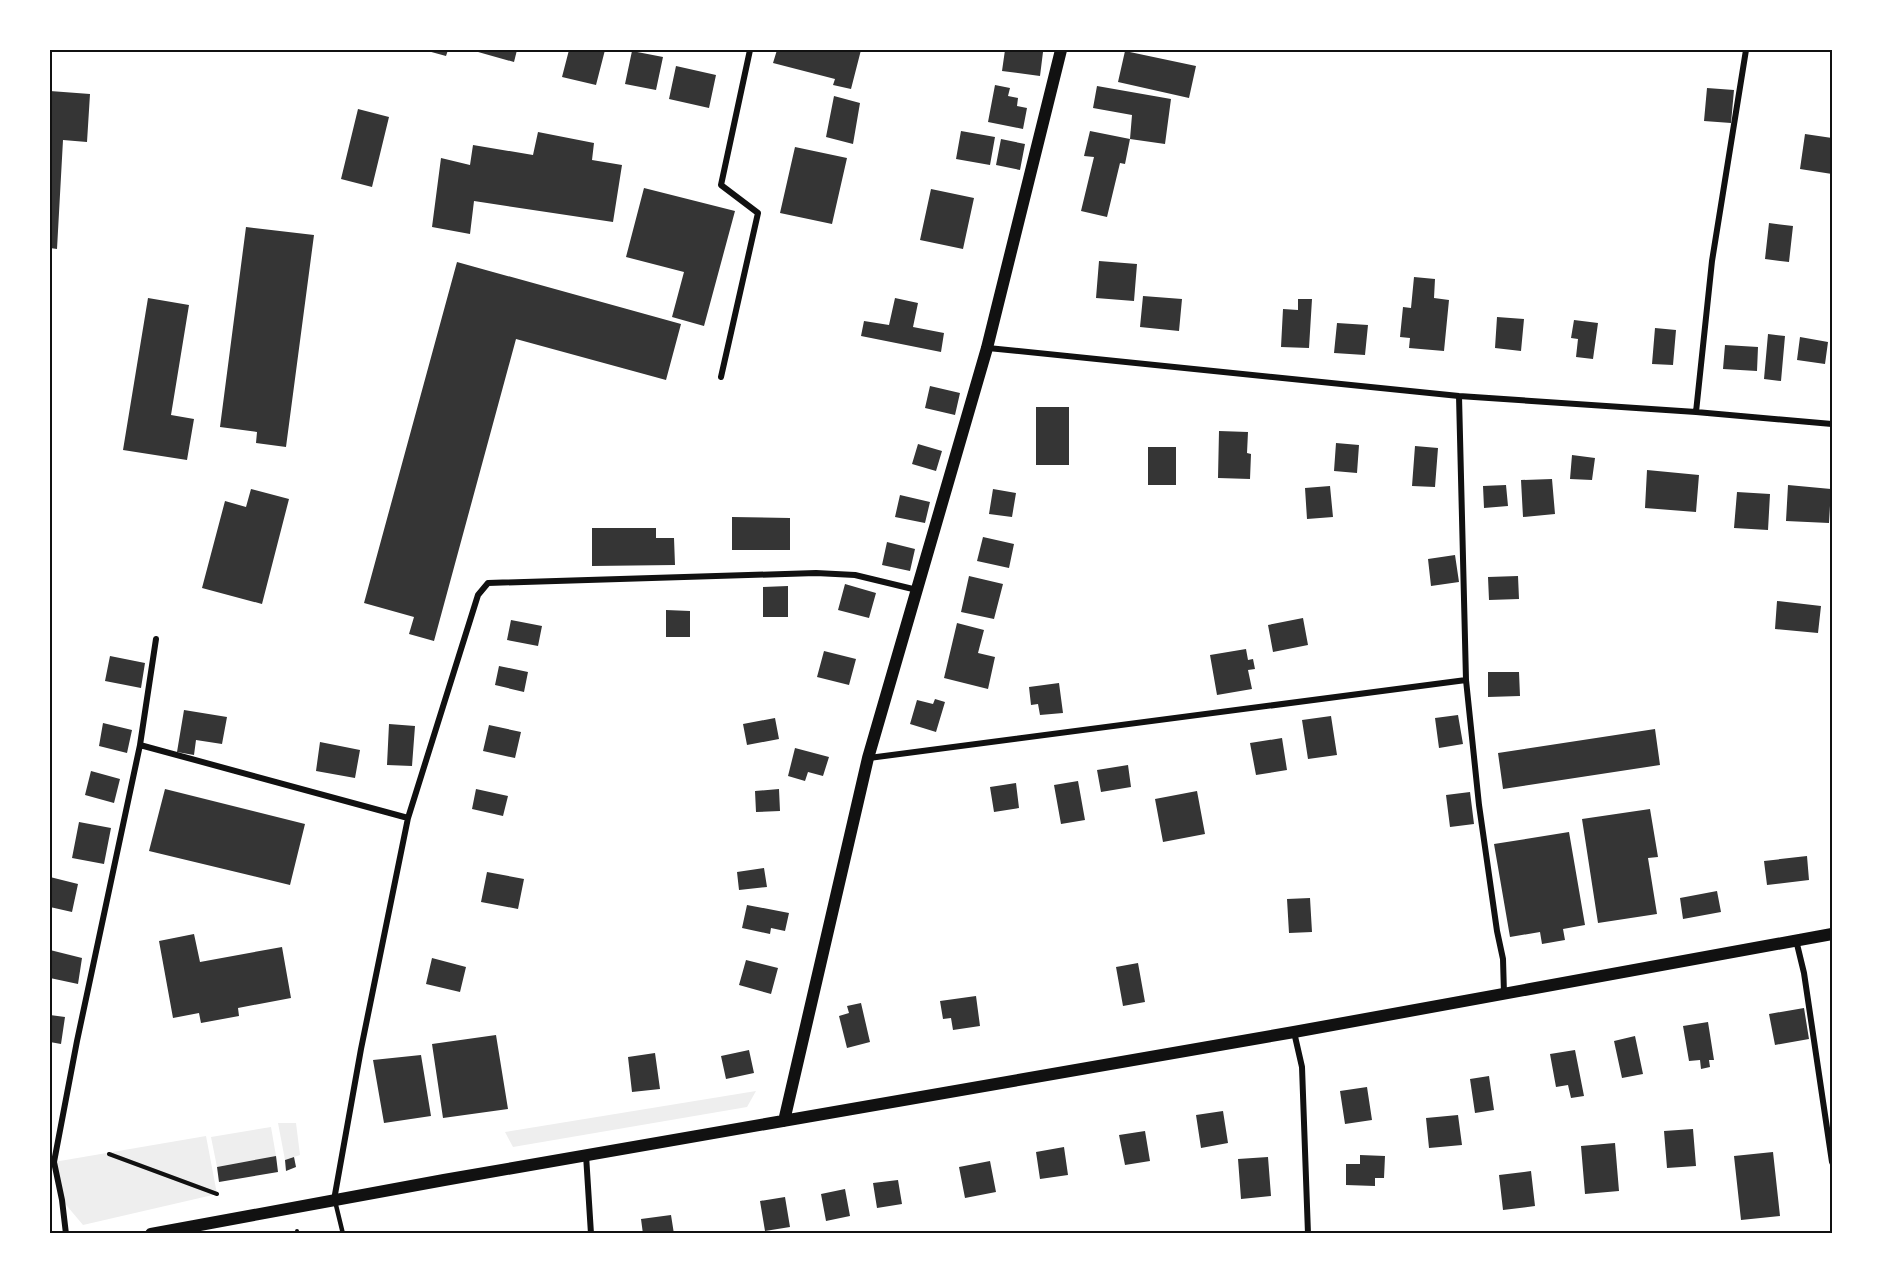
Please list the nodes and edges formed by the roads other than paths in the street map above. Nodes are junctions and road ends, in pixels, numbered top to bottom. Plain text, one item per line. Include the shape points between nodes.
1 (750, 50) edge
2 (1061, 50) edge
3 (1746, 50) edge
4 (987, 348) junction
5 (721, 377) dead end
6 (1459, 396) junction
7 (1696, 412) junction
8 (1833, 424) edge
9 (916, 590) junction
10 (156, 639) dead end
11 (1466, 680) junction
12 (140, 746) junction
13 (868, 758) junction
14 (408, 818) junction
15 (1833, 934) edge
16 (1796, 940) junction
17 (1504, 994) junction
18 (1294, 1032) junction
19 (784, 1121) junction
20 (586, 1155) junction
21 (1833, 1162) edge
22 (334, 1200) junction
23 (66, 1233) edge
24 (156, 1233) edge
25 (343, 1233) edge
26 (591, 1233) edge
27 (1308, 1233) edge

1 - 5 street via 721,185 758,213
2 - 4 main road
3 - 7 street via 1712,261
4 - 6 street
4 - 9 main road
6 - 7 street
6 - 11 street
7 - 8 street
9 - 13 main road
9 - 14 street via 855,575 816,573 488,583 478,595
10 - 12 street
11 - 13 street
11 - 17 street via 1481,817 1503,959
12 - 14 street
12 - 23 street via 54,1162
13 - 19 main road
14 - 22 street
15 - 16 main road
16 - 17 main road
16 - 21 street
17 - 18 main road
18 - 19 main road
18 - 27 street via 1302,1067
19 - 20 main road
20 - 22 main road
20 - 26 street
22 - 24 main road
22 - 25 lane

